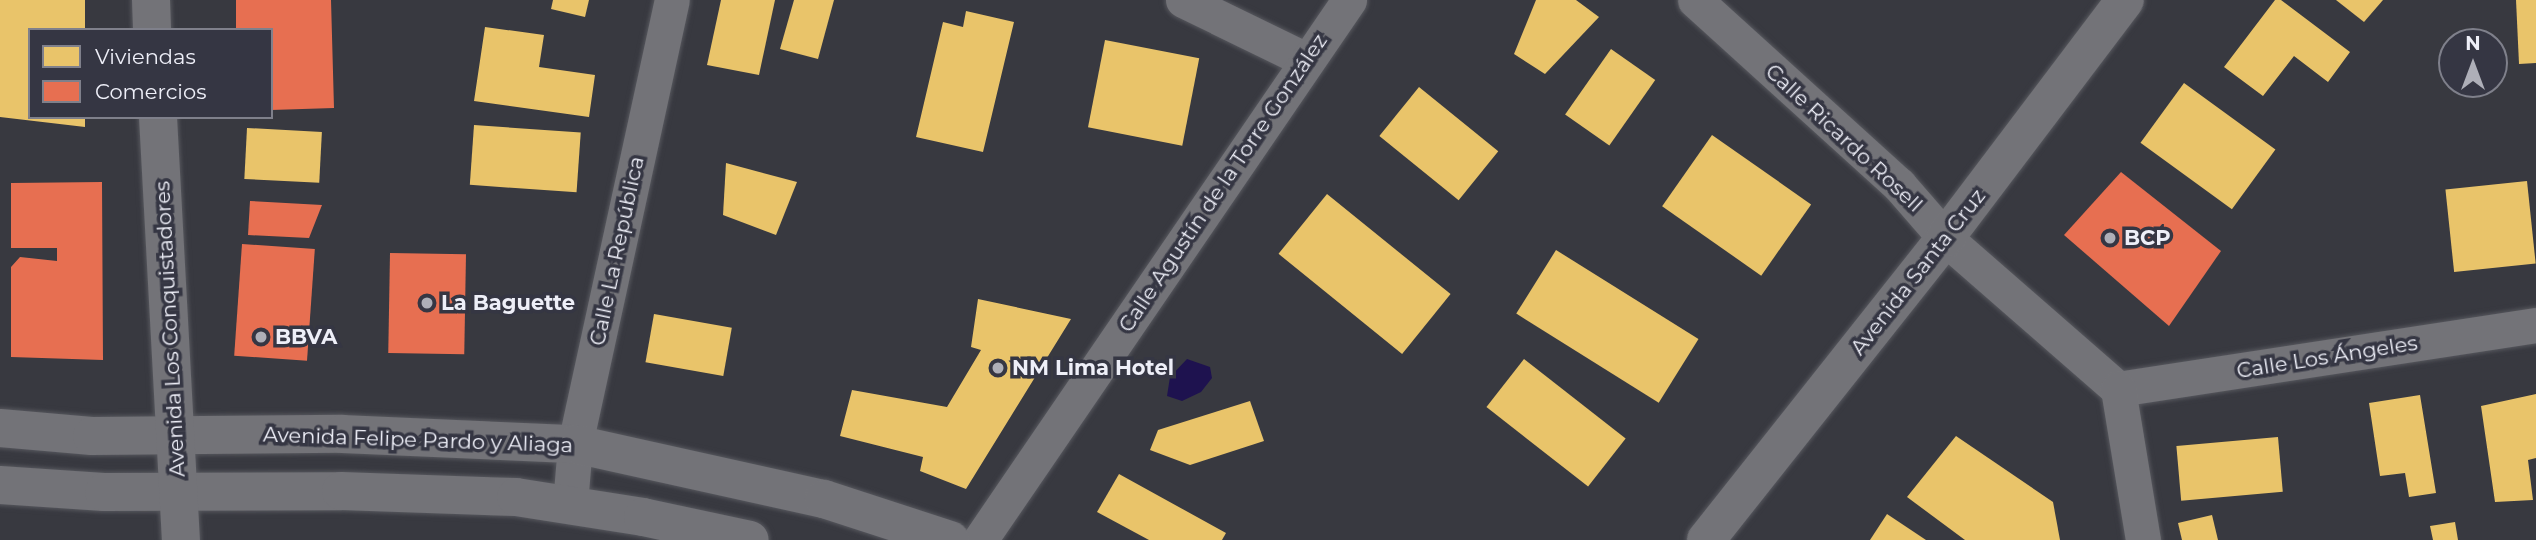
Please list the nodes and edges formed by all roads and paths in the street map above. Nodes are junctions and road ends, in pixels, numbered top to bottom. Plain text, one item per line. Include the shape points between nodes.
1 (151, 0) edge
2 (672, 0) edge
3 (1183, 0) edge
4 (1349, 0) edge
5 (2125, 0) edge
6 (1699, 1) edge
7 (152, 28) edge
8 (1306, 60) junction
9 (158, 119) edge
10 (1945, 238) junction
11 (2536, 325) edge
12 (2118, 389) junction
13 (0, 428) edge
14 (176, 437) junction
15 (575, 444) junction
16 (0, 485) edge
17 (179, 493) junction
18 (570, 504) junction
19 (181, 540) edge
20 (750, 540) edge
21 (950, 540) edge
22 (980, 540) edge
23 (1706, 540) edge
24 (2143, 540) edge

1 - 7 street
2 - 15 street, Calle La República
3 - 8 street
4 - 8 street, Calle Agustín de la Torre González
5 - 10 street, Avenida Santa Cruz
6 - 10 street, Calle Ricardo Rosell via 1899,185
8 - 22 street, Calle Agustín de la Torre González
9 - 14 street, Avenida Los Conquistadores
10 - 12 street, Calle Ricardo Rosell
10 - 23 street, Avenida Santa Cruz
11 - 12 street, Calle Los Ángeles
12 - 24 street
13 - 14 street, Avenida Felipe Pardo y Aliaga
14 - 15 street, Avenida Felipe Pardo y Aliaga via 356,435
14 - 17 street, Avenida Los Conquistadores
15 - 18 street, Calle La República
15 - 21 street, Avenida Felipe Pardo y Aliaga via 824,499
16 - 17 street
17 - 18 street via 437,493
17 - 19 street, Avenida Los Conquistadores
18 - 20 street

